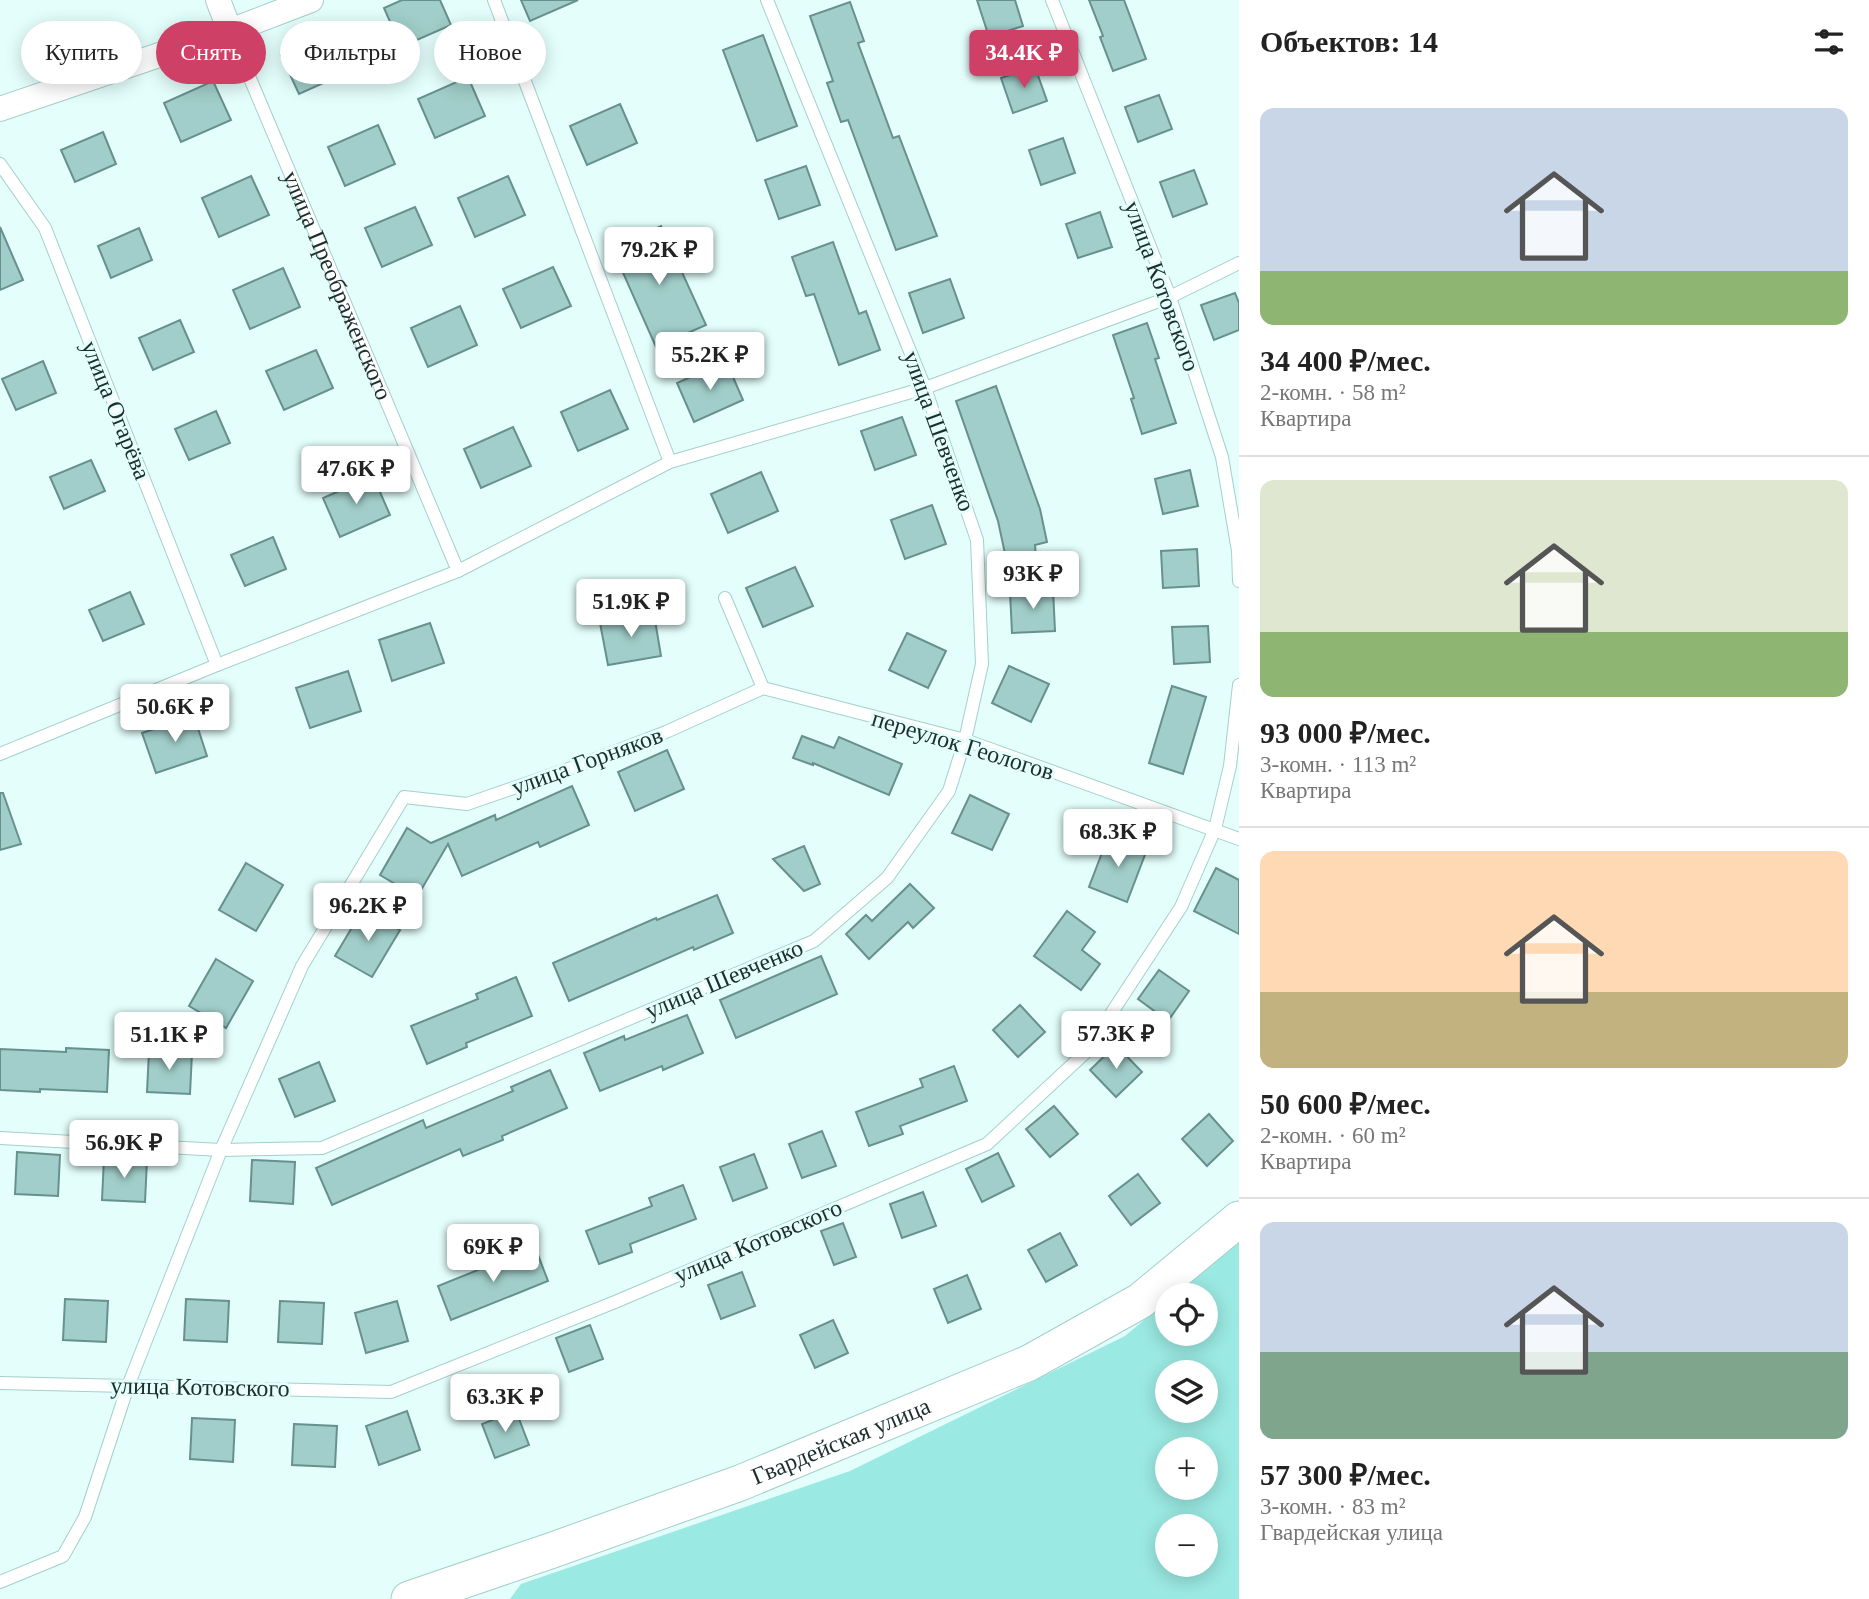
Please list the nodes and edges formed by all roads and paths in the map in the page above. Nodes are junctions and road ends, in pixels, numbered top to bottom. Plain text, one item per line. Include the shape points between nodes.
1 (218, 0) edge
2 (311, 0) edge
3 (494, 0) edge
4 (767, 0) edge
5 (1052, 0) edge
6 (226, 21) edge
7 (256, 21) edge
8 (156, 56) edge
9 (252, 84) edge
10 (0, 109) edge
11 (0, 164) edge
12 (1239, 263) edge
13 (1170, 298) junction
14 (925, 388) junction
15 (670, 463) junction
16 (458, 571) junction
17 (1239, 581) edge
18 (725, 598) dead end
19 (217, 665) junction
20 (1239, 685) edge
21 (763, 688) junction
22 (965, 740) junction
23 (0, 754) edge
24 (1215, 829) junction
25 (1239, 839) edge
26 (0, 1138) edge
27 (221, 1150) junction
28 (1239, 1219) edge
29 (0, 1382) edge
30 (128, 1386) junction
31 (0, 1582) edge
32 (409, 1599) edge

1 - 6 street, улица Преображенского
2 - 7 street
3 - 15 lane
4 - 14 lane, улица Шевченко
5 - 13 lane, улица Котовского
8 - 10 street
9 - 16 lane, улица Преображенского
11 - 19 lane, улица Огарёва via 45,229
12 - 13 lane
13 - 14 lane
13 - 17 lane, улица Котовского via 1222,457
14 - 15 lane
14 - 22 lane, улица Шевченко via 977,540 982,664
15 - 16 lane
16 - 19 lane
18 - 21 lane
19 - 23 lane
20 - 24 lane, улица Котовского via 1230,766
21 - 22 lane, переулок Геологов
21 - 27 lane, улица Горняков via 666,732 467,804 404,797 302,966
22 - 24 lane, переулок Геологов
22 - 27 lane, улица Шевченко via 949,791 887,878 814,941 322,1148
24 - 25 lane, переулок Геологов
24 - 30 lane, улица Котовского via 1181,906 1086,1052 987,1144 391,1392
26 - 27 lane, улица Шевченко
27 - 30 lane
28 - 32 main road, Гвардейская улица via 1140,1301 1030,1363 740,1483
29 - 30 lane, улица Котовского
30 - 31 lane via 85,1517 63,1556

